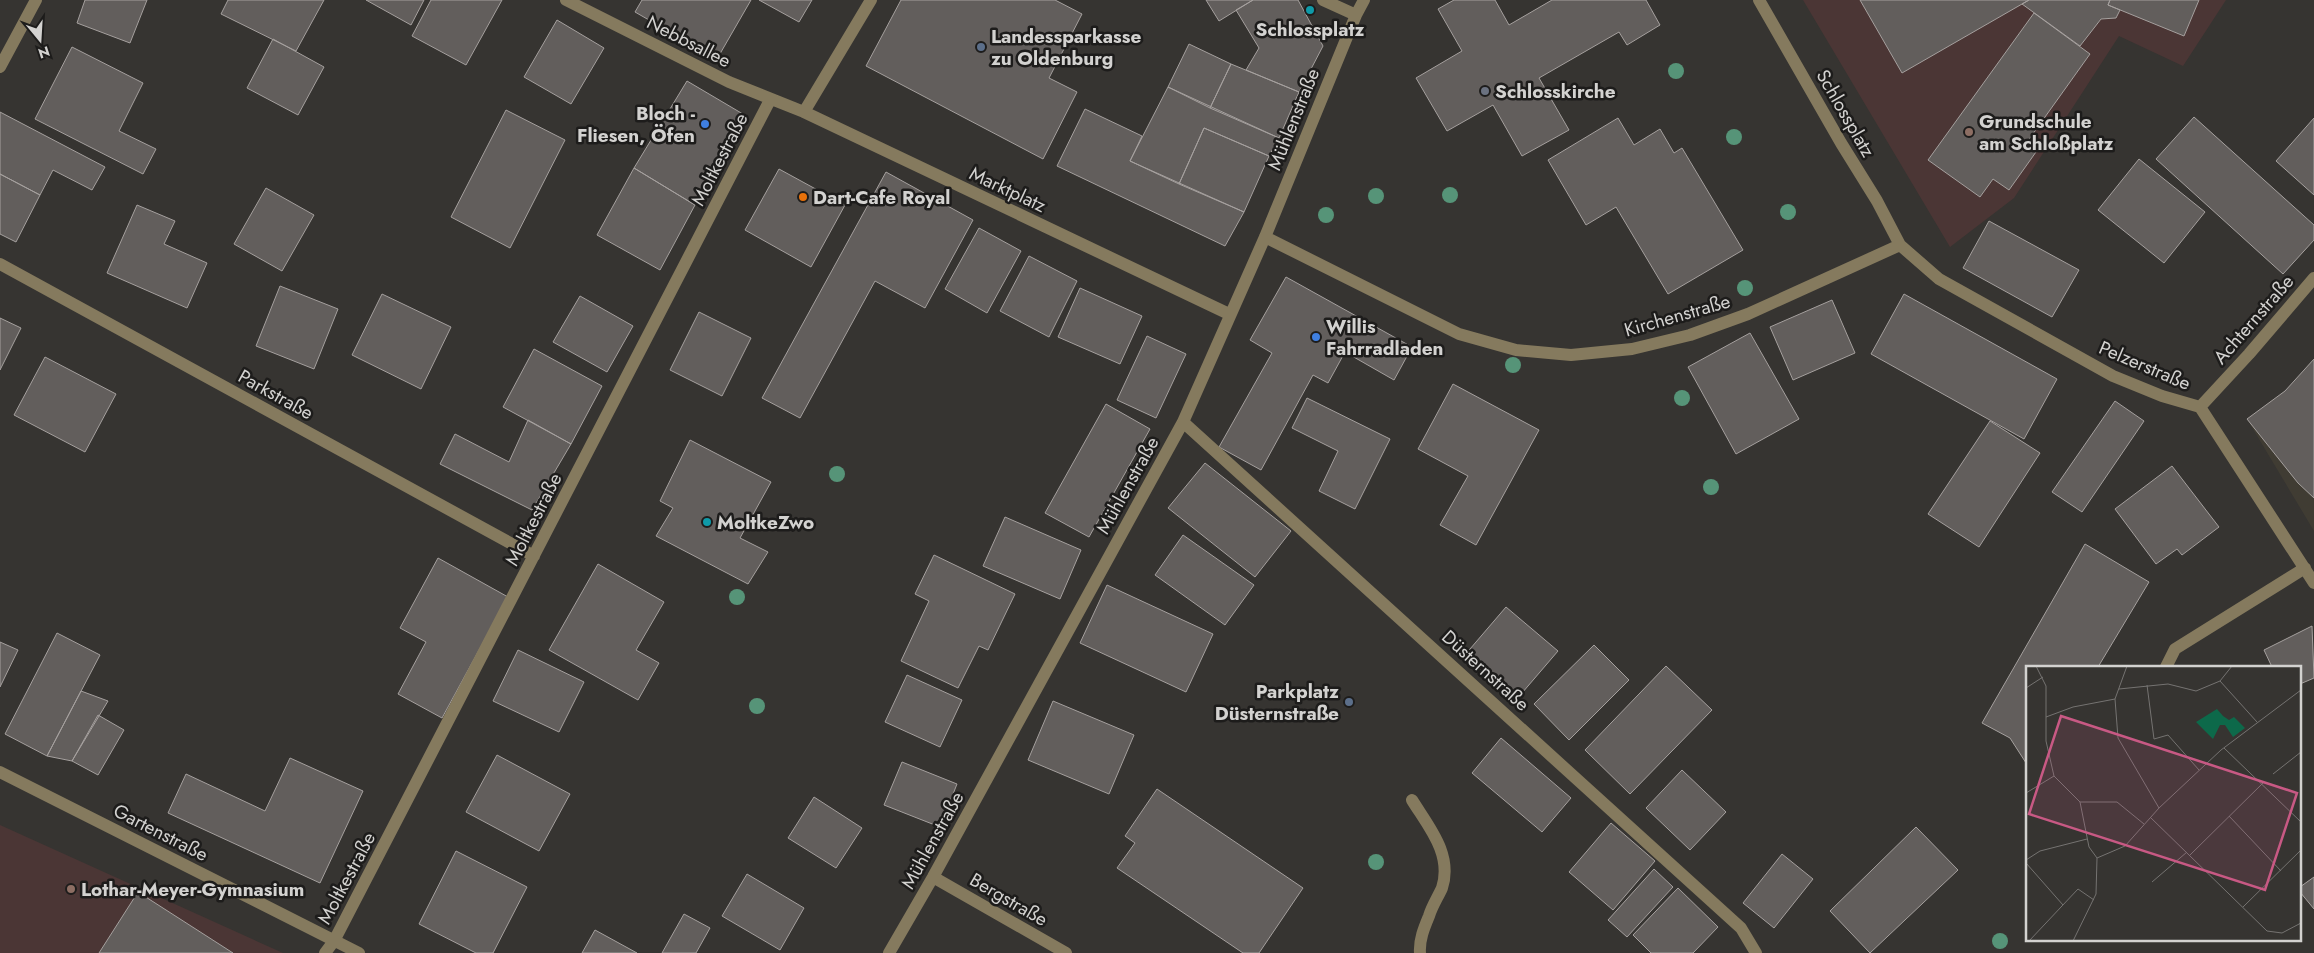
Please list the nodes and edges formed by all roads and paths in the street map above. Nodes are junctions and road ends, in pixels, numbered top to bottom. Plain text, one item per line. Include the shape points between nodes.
1 (36, 0) edge
2 (566, 0) edge
3 (871, 0) edge
4 (1323, 0) edge
5 (1364, 0) edge
6 (1759, 0) edge
7 (1356, 15) junction
8 (0, 67) edge
9 (770, 100) junction
10 (804, 112) junction
11 (1265, 237) junction
12 (1900, 244) junction
13 (0, 264) edge
14 (2314, 278) edge
15 (1229, 314) junction
16 (2200, 407) junction
17 (1183, 422) junction
18 (534, 556) junction
19 (2306, 568) junction
20 (2314, 583) edge
21 (2166, 666) edge
22 (0, 772) edge
23 (1412, 800) dead end
24 (933, 877) junction
25 (334, 941) junction
26 (325, 953) edge
27 (359, 953) edge
28 (889, 953) edge
29 (1066, 953) edge
30 (1420, 953) edge
31 (1756, 953) edge

1 - 8 street
2 - 9 street, Nebbsallee
3 - 10 street
4 - 7 street
5 - 7 street
6 - 12 street, Schlossplatz
7 - 11 street, Mühlenstraße
9 - 10 street, Marktplatz
9 - 18 street, Moltkestraße
10 - 15 street, Marktplatz
11 - 12 street, Kirchenstraße via 1459,334 1516,350 1571,354 1632,349 1690,335 1748,314
11 - 15 street, Mühlenstraße
12 - 16 street, Pelzerstraße via 1939,278 2113,376
13 - 18 street, Parkstraße
14 - 16 street, Achternstraße
15 - 17 street, Mühlenstraße
16 - 19 street, Pelzerstraße
17 - 24 street, Mühlenstraße
17 - 31 street, Düsternstraße via 1741,928
18 - 25 street, Moltkestraße
19 - 20 street, Pelzerstraße
19 - 21 street via 2175,649
22 - 25 street, Gartenstraße
23 - 30 street via 1444,857 1442,887 1422,932
24 - 28 street, Mühlenstraße
24 - 29 street, Bergstraße
25 - 26 street, Moltkestraße
25 - 27 street, Gartenstraße

